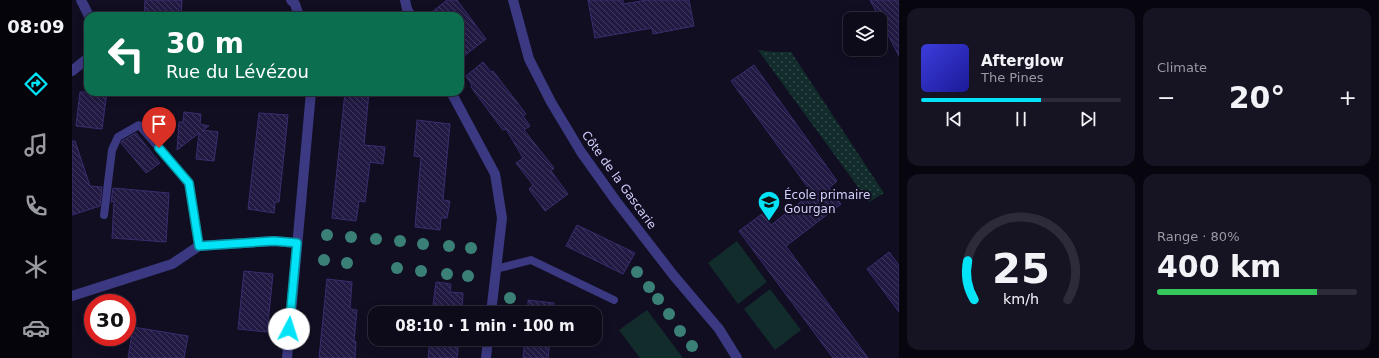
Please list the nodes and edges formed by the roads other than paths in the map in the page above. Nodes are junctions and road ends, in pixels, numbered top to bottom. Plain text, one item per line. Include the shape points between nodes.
1 (81, 0) edge
2 (291, 0) edge
3 (405, 0) edge
4 (513, 0) edge
5 (87, 12) edge
6 (298, 12) edge
7 (409, 12) edge
8 (84, 61) edge
9 (72, 71) edge
10 (311, 96) edge
11 (453, 96) edge
12 (104, 215) dead end
13 (297, 243) junction
14 (199, 246) junction
15 (496, 269) junction
16 (72, 296) edge
17 (614, 300) dead end
18 (492, 306) edge
19 (487, 346) edge
20 (287, 358) edge
21 (486, 358) edge
22 (737, 358) edge

1 - 5 street
2 - 6 street
3 - 7 street
4 - 22 street, Côte de la Gascarie via 529,59 581,152 674,276 719,329
8 - 9 street
10 - 13 street
11 - 15 street via 495,174 502,218
12 - 14 lane via 112,150 118,137 139,125 189,183
13 - 14 street via 274,241
13 - 20 street
14 - 16 street via 172,264
15 - 17 lane via 531,260
15 - 18 street
19 - 21 street

